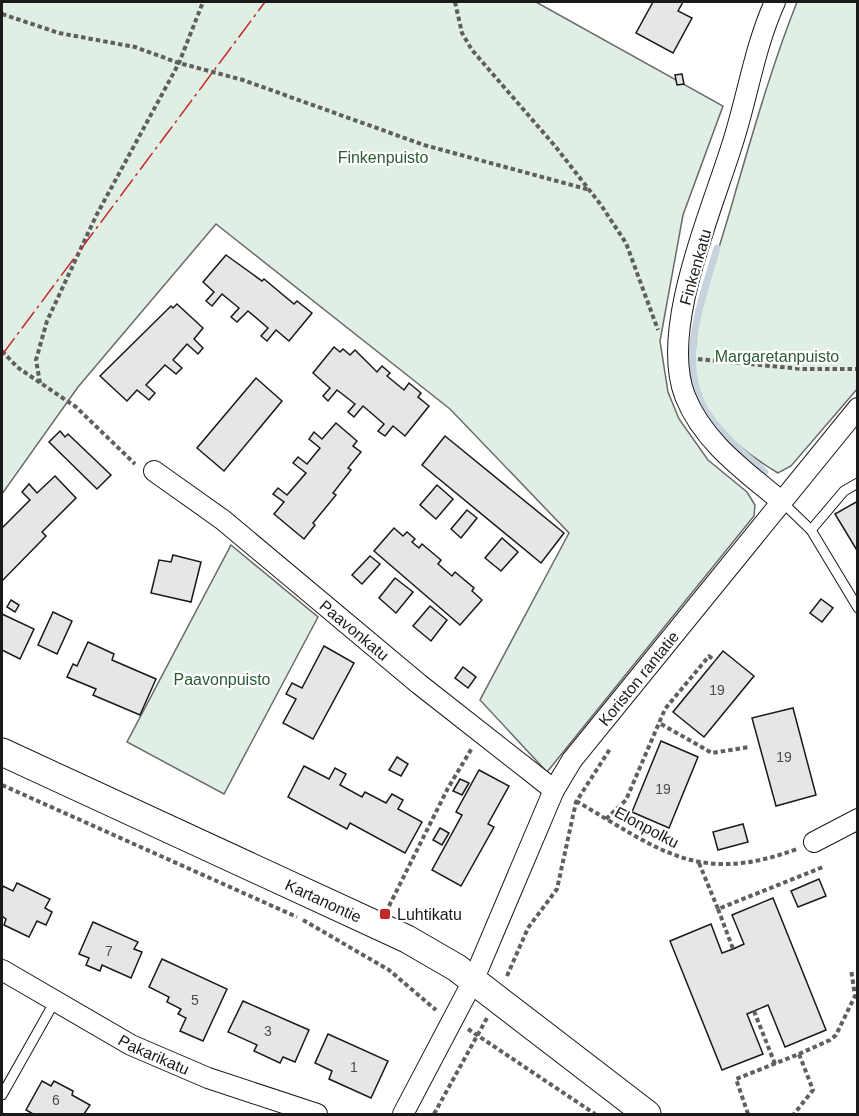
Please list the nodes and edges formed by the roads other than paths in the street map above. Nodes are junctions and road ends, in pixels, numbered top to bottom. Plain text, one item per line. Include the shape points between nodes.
1 (775, 2) edge
2 (858, 408) edge
3 (153, 471) road end
4 (858, 483) edge
5 (782, 502) junction
6 (811, 530) junction
7 (858, 608) edge
8 (2, 752) edge
9 (554, 790) junction
10 (858, 819) edge
11 (814, 842) road end
12 (2, 970) edge
13 (473, 981) junction
14 (55, 1002) junction
15 (2, 1095) edge
16 (317, 1114) edge
17 (403, 1114) edge
18 (647, 1114) edge

1 - 5 street, Finkenkatu via 752,62 737,130 687,290 677,357 684,394 699,424
2 - 5 street, Koriston rantatie
3 - 9 street, Paavonkatu via 223,520 419,684
4 - 6 lane via 843,491
5 - 6 lane
5 - 9 street, Koriston rantatie via 592,733
6 - 7 lane
8 - 13 street, Kartanontie via 407,939
9 - 13 street, Koriston rantatie
10 - 11 street
12 - 14 street, Pakarikatu
13 - 17 street
13 - 18 street, Kartanontie
14 - 15 lane
14 - 16 street, Pakarikatu via 160,1058

